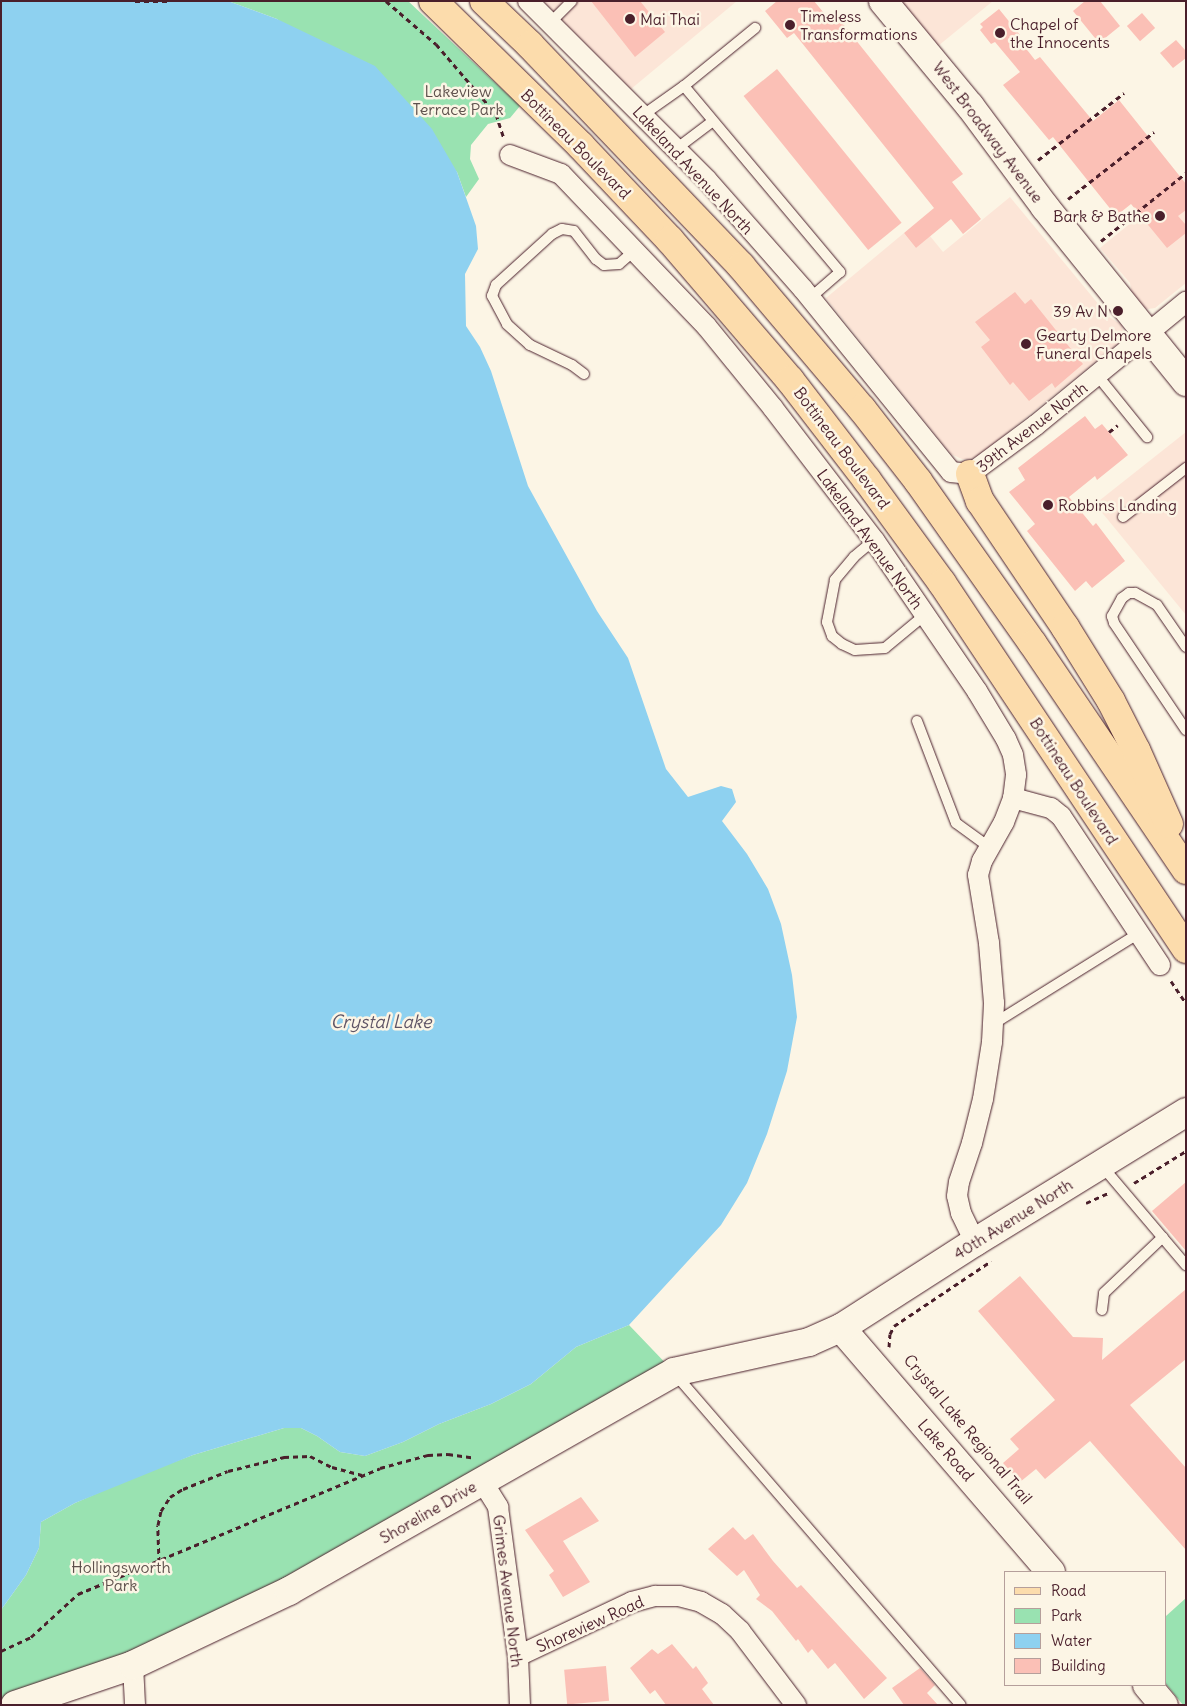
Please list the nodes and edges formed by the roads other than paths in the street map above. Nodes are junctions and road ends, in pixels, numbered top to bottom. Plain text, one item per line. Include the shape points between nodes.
1 (433, 1) edge
2 (484, 1) edge
3 (528, 1) edge
4 (572, 1) edge
5 (883, 1) edge
6 (550, 23) junction
7 (755, 28) dead end
8 (684, 86) junction
9 (643, 115) junction
10 (713, 121) junction
11 (676, 149) junction
12 (510, 155) road end
13 (635, 250) junction
14 (810, 298) junction
15 (1186, 302) edge
16 (1146, 334) junction
17 (584, 374) dead end
18 (1097, 376) junction
19 (1186, 382) edge
20 (1147, 437) dead end
21 (1186, 468) edge
22 (970, 474) junction
23 (1123, 517) dead end
24 (874, 540) junction
25 (926, 614) junction
26 (1186, 647) edge
27 (917, 721) dead end
28 (1186, 730) edge
29 (1014, 798) junction
30 (989, 847) junction
31 (1186, 869) edge
32 (1139, 933) junction
33 (1186, 949) edge
34 (1160, 965) road end
35 (993, 1024) junction
36 (1183, 1120) edge
37 (1101, 1165) junction
38 (1163, 1237) junction
39 (984, 1251) junction
40 (1186, 1264) edge
41 (1102, 1310) dead end
42 (841, 1328) junction
43 (674, 1372) junction
44 (482, 1468) junction
45 (1050, 1571) edge
46 (518, 1656) junction
47 (133, 1665) junction
48 (1148, 1686) edge
49 (15, 1705) edge
50 (135, 1705) edge
51 (520, 1705) edge
52 (796, 1705) edge
53 (961, 1705) edge
54 (1164, 1705) edge

1 - 33 main road, Bottineau Boulevard via 581,146 670,240 790,380 942,583
2 - 31 main road via 741,266 862,409 918,480
3 - 6 street, Lakeland Avenue North
4 - 6 lane
5 - 16 street, West Broadway Avenue via 970,106
6 - 9 street, Lakeland Avenue North
7 - 8 lane
8 - 9 lane
8 - 10 lane
9 - 11 street, Lakeland Avenue North
10 - 11 lane
10 - 14 lane via 840,272
11 - 14 street, Lakeland Avenue North
12 - 13 street, Lakeland Avenue North via 561,174
13 - 17 lane via 619,264 604,265 574,231 562,228 496,285 492,296 507,324 530,345
13 - 24 street, Lakeland Avenue North via 707,328
14 - 22 street, Lakeland Avenue North via 951,472
15 - 16 street, 39th Avenue North
16 - 18 street, 39th Avenue North
16 - 19 street, West Broadway Avenue
18 - 20 lane
18 - 22 street, 39th Avenue North
21 - 23 lane
22 - 31 main road via 980,501 1111,701 1136,750
24 - 25 street, Lakeland Avenue North
24 - 25 lane via 834,580 828,622 832,636 855,650 885,648
25 - 29 street, Lakeland Avenue North via 1006,739 1016,775
26 - 28 lane via 1157,605 1135,593 1122,598 1112,616 1114,623
27 - 30 lane via 956,824
29 - 30 street, Lakeland Avenue North
29 - 32 street via 1051,808 1061,816
30 - 35 street, Lakeland Avenue North via 978,875 989,943
32 - 34 street
32 - 35 lane
35 - 39 street, Lakeland Avenue North via 984,1098 957,1196 961,1214
36 - 37 street, 40th Avenue North
37 - 38 lane
37 - 39 street, 40th Avenue North
38 - 40 lane
38 - 41 lane via 1104,1293
39 - 42 street, 40th Avenue North
42 - 43 street, Shoreline Drive via 809,1342
42 - 45 street, Lake Road
43 - 44 street, Shoreline Drive
43 - 53 lane
44 - 46 street, Grimes Avenue North via 498,1508
44 - 47 street, Shoreline Drive via 289,1591
46 - 51 street, Grimes Avenue North
46 - 52 street, Shoreview Road via 632,1602 655,1596 679,1596 701,1602 722,1614 740,1631
47 - 49 street, Shoreline Drive
47 - 50 street
48 - 54 street

